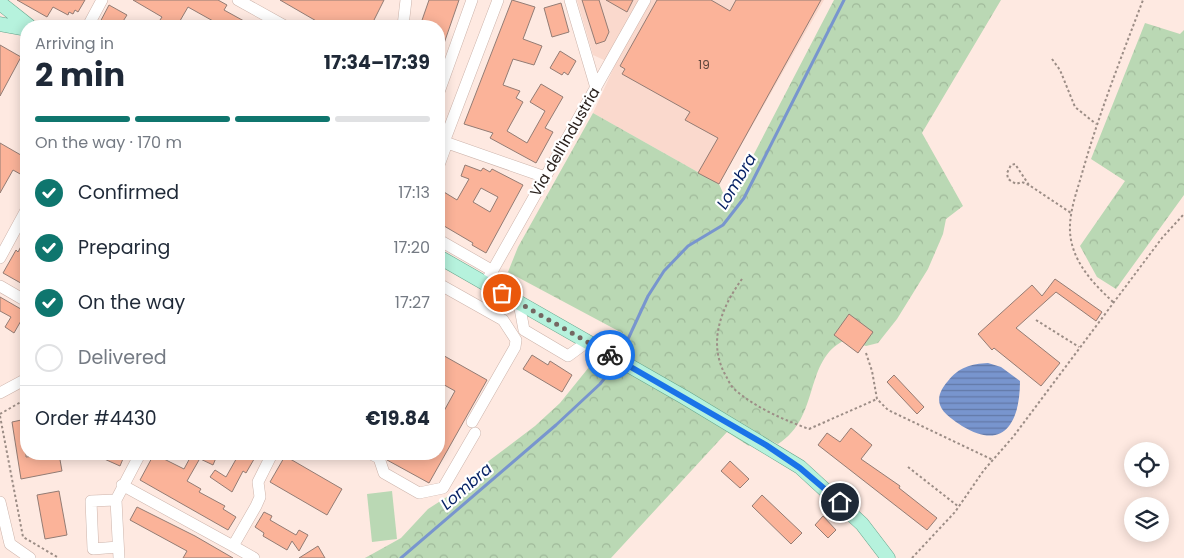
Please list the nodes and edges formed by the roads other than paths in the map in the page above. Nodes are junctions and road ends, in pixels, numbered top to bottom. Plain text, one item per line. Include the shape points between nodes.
1 (102, 0) edge
2 (238, 0) edge
3 (406, 0) edge
4 (472, 0) edge
5 (498, 0) edge
6 (570, 0) edge
7 (645, 0) edge
8 (0, 3) edge
9 (22, 20) edge
10 (91, 20) edge
11 (274, 20) edge
12 (404, 20) edge
13 (0, 24) edge
14 (20, 28) edge
15 (445, 75) edge
16 (596, 88) junction
17 (445, 137) edge
18 (445, 143) edge
19 (545, 177) junction
20 (20, 221) edge
21 (445, 243) edge
22 (0, 258) edge
23 (445, 261) edge
24 (493, 271) junction
25 (485, 284) junction
26 (0, 286) edge
27 (445, 287) edge
28 (20, 298) edge
29 (519, 303) junction
30 (587, 342) junction
31 (20, 382) edge
32 (0, 393) edge
33 (137, 460) edge
34 (269, 460) edge
35 (380, 460) edge
36 (122, 485) junction
37 (116, 500) junction
38 (0, 502) edge
39 (232, 546) junction
40 (118, 553) edge
41 (30, 558) edge
42 (254, 558) edge
43 (888, 558) edge

1 - 10 street
2 - 11 street
3 - 12 street
4 - 15 street
5 - 17 street
6 - 16 street
7 - 16 street, Via dell'Industria
8 - 9 main road
13 - 14 main road
16 - 19 street, Via dell'Industria
18 - 19 street
19 - 24 street, Via dell'Industria
20 - 22 street
21 - 24 street
23 - 25 main road
24 - 25 street, Via dell'Industria
25 - 29 main road
26 - 28 street
27 - 35 street via 503,320 516,340 515,347 443,488 419,493 384,473
29 - 30 main road
29 - 30 street via 524,330 568,356
30 - 43 main road via 800,468 862,524
31 - 32 street
33 - 36 street
34 - 39 street via 258,482 260,497
36 - 37 street
36 - 39 street
37 - 40 street
37 - 40 street via 91,501 93,549
38 - 41 street via 10,544
39 - 42 street

